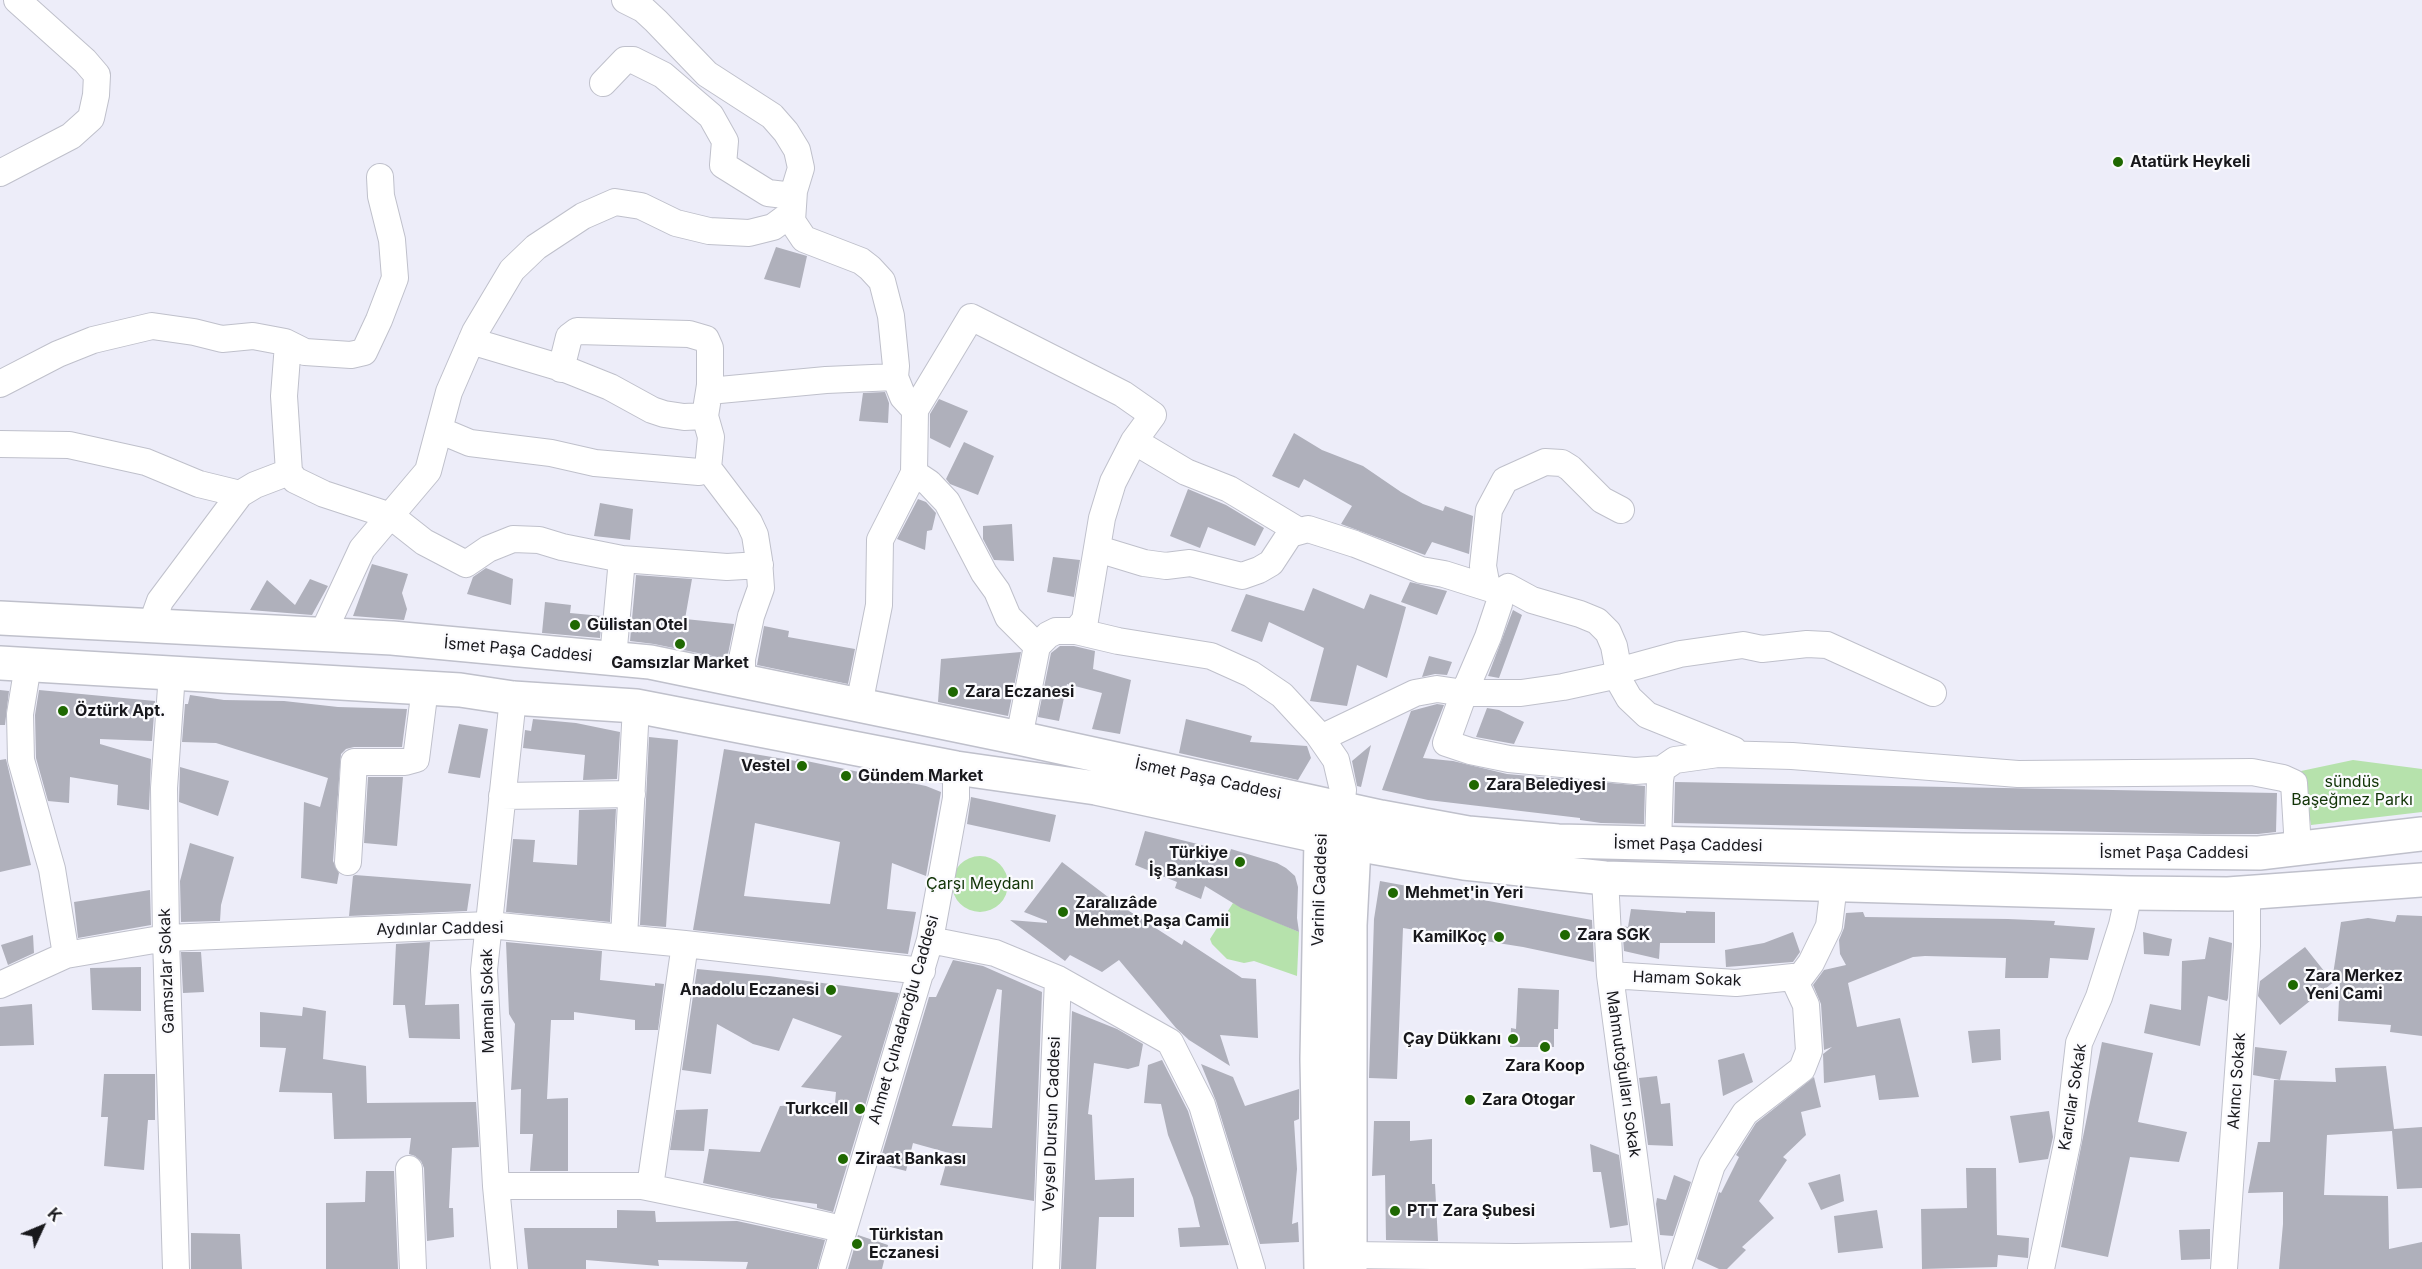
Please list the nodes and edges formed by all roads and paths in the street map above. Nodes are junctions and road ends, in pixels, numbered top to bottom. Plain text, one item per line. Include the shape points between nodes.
1 (17, 0) edge
2 (625, 0) edge
3 (603, 83) dead end
4 (0, 173) edge
5 (380, 177) dead end
6 (793, 205) junction
7 (471, 341) junction
8 (288, 344) junction
9 (561, 369) junction
10 (895, 377) junction
11 (0, 384) edge
12 (709, 391) junction
13 (915, 410) junction
14 (705, 416) junction
15 (439, 430) junction
16 (1134, 441) junction
17 (0, 444) edge
18 (708, 468) junction
19 (290, 472) junction
20 (914, 473) junction
21 (240, 494) junction
22 (1621, 510) dead end
23 (391, 516) junction
24 (1299, 531) junction
25 (1098, 549) junction
26 (622, 559) junction
27 (759, 565) junction
28 (1494, 589) junction
29 (0, 618) edge
30 (151, 626) junction
31 (1076, 631) junction
32 (322, 635) junction
33 (1038, 646) junction
34 (613, 658) junction
35 (14, 664) edge
36 (172, 673) junction
37 (1619, 673) junction
38 (742, 681) junction
39 (425, 688) junction
40 (1464, 693) junction
41 (1933, 693) dead end
42 (513, 698) junction
43 (859, 705) junction
44 (636, 706) junction
45 (1019, 738) junction
46 (1321, 738) junction
47 (1747, 755) junction
48 (956, 768) junction
49 (1662, 769) junction
50 (632, 794) junction
51 (502, 796) junction
52 (1341, 808) junction
53 (2422, 834) edge
54 (1321, 838) junction
55 (1355, 844) junction
56 (1658, 844) junction
57 (2298, 849) junction
58 (348, 862) dead end
59 (1605, 878) junction
60 (2422, 880) edge
61 (1834, 884) junction
62 (2247, 892) junction
63 (2129, 893) junction
64 (489, 925) junction
65 (165, 938) junction
66 (624, 938) junction
67 (930, 940) junction
68 (685, 944) junction
69 (66, 955) junction
70 (922, 970) junction
71 (1610, 975) junction
72 (1058, 979) junction
73 (1796, 983) junction
74 (0, 985) edge
75 (409, 1169) dead end
76 (495, 1186) junction
77 (650, 1187) junction
78 (842, 1230) junction
79 (1648, 1262) edge
80 (1340, 1264) edge
81 (176, 1269) edge
82 (413, 1269) edge
83 (504, 1269) edge
84 (832, 1269) edge
85 (1046, 1269) edge
86 (1252, 1269) edge
87 (1678, 1269) edge
88 (2041, 1269) edge
89 (2224, 1269) edge

1 - 4 street via 97,75 96,95 91,118 71,136
2 - 6 street via 643,9 707,74 772,116 786,132 797,150 801,168
3 - 6 street via 625,60 663,75 711,116 724,141 723,165
5 - 8 street via 395,278 364,352 305,352
6 - 7 street via 773,227 749,233 710,231 676,223 641,206 615,202 583,216 536,247 512,270
6 - 10 street via 792,221 804,239 861,261 882,281 891,316
7 - 9 street
7 - 15 street via 449,392
8 - 11 street via 254,336 222,339 152,326 93,340
8 - 19 street via 284,396
9 - 12 street via 569,337 577,332 689,334 706,339 710,348
9 - 14 street via 610,387 652,410 684,417
10 - 12 street
10 - 13 street via 903,397
12 - 14 street
13 - 16 street via 970,317 1124,394 1147,410 1153,415
13 - 20 street
14 - 18 street via 711,437
15 - 18 street via 470,443 595,463 699,472
15 - 23 street via 428,471
16 - 24 street via 1186,472 1229,489
16 - 25 street via 1113,482
17 - 21 street via 69,445 146,462 199,484
18 - 27 street via 749,522
19 - 21 street
19 - 23 street via 296,480 324,494
20 - 33 street via 947,502 1008,617
20 - 43 street via 880,540 879,605
21 - 30 street via 160,601
22 - 28 street via 1602,500 1562,463 1545,462 1505,480 1489,510 1483,566
23 - 26 street via 424,542 466,564 513,539 539,540
23 - 32 street via 362,549
24 - 25 street via 1290,534 1271,563 1242,576 1190,562 1166,566 1144,563
24 - 28 street via 1325,533 1421,570
25 - 31 street via 1088,610
26 - 27 street via 727,567
26 - 34 street
27 - 38 street via 761,588 742,659
28 - 37 street via 1508,587 1532,600 1597,621 1614,646
28 - 40 street via 1499,604
29 - 30 main road, İsmet Paşa Caddesi
30 - 32 main road, İsmet Paşa Caddesi
31 - 33 street via 1056,631
31 - 46 street via 1230,663 1282,695
32 - 34 main road, İsmet Paşa Caddesi
33 - 45 street
34 - 38 main road, İsmet Paşa Caddesi
35 - 36 main road, İsmet Paşa Caddesi
35 - 69 street via 21,760 52,869
36 - 39 main road, İsmet Paşa Caddesi
36 - 65 street, Gamsızlar Sokak via 164,788
37 - 40 street via 1521,693
37 - 41 street via 1706,649 1827,645
37 - 47 street via 1629,698 1647,715
38 - 43 main road, İsmet Paşa Caddesi
39 - 42 main road, İsmet Paşa Caddesi
39 - 58 street via 416,759 354,762
40 - 46 street via 1437,689 1415,693
40 - 49 street via 1446,743 1509,759 1635,771
42 - 44 main road, İsmet Paşa Caddesi
42 - 51 street, Mamalı Sokak
43 - 45 main road, İsmet Paşa Caddesi
44 - 48 main road, İsmet Paşa Caddesi
44 - 50 street
45 - 52 main road, İsmet Paşa Caddesi
46 - 52 street via 1336,760 1343,790
47 - 49 street via 1718,754 1675,760
47 - 57 street via 2018,774 2252,772 2294,783
48 - 54 main road, İsmet Paşa Caddesi via 1096,788
48 - 67 street, Ahmet Çuhadaroğlu Caddesi via 956,798
49 - 56 street
50 - 51 street
50 - 66 street
51 - 64 street, Mamalı Sokak
52 - 54 main road, Varinli Caddesi via 1324,820
52 - 55 main road, Varinli Caddesi via 1351,816
52 - 56 main road, İsmet Paşa Caddesi via 1468,833
53 - 57 main road, İsmet Paşa Caddesi
54 - 55 main road, İsmet Paşa Caddesi
54 - 80 main road, Varinli Caddesi via 1317,1059
55 - 59 main road, İsmet Paşa Caddesi via 1464,863
55 - 80 main road, Varinli Caddesi
56 - 57 main road, İsmet Paşa Caddesi via 2142,853
59 - 61 main road, İsmet Paşa Caddesi
59 - 71 street, Mahmutoğulları Sokak
60 - 62 main road, İsmet Paşa Caddesi
61 - 63 main road, İsmet Paşa Caddesi
61 - 73 street via 1829,926
62 - 63 main road, İsmet Paşa Caddesi
62 - 89 street, Akıncı Sokak via 2247,946
63 - 88 street, Karcılar Sokak via 2099,997 2079,1043 2068,1139
64 - 65 street, Aydınlar Caddesi
64 - 66 street, Aydınlar Caddesi
64 - 76 street, Mamalı Sokak via 484,970
65 - 69 street, Aydınlar Caddesi
65 - 81 street, Gamsızlar Sokak
66 - 68 street, Aydınlar Caddesi
67 - 70 street, Ahmet Çuhadaroğlu Caddesi
67 - 72 street via 995,953
68 - 70 street, Aydınlar Caddesi
68 - 77 street
69 - 74 street, Aydınlar Caddesi
70 - 78 street, Ahmet Çuhadaroğlu Caddesi
71 - 73 street, Hamam Sokak via 1736,983 1793,977
71 - 79 street, Mahmutoğulları Sokak
72 - 85 street, Veysel Dursun Caddesi
72 - 86 street via 1170,1042 1202,1105
73 - 87 street via 1806,1005 1809,1051 1802,1069 1745,1113 1712,1165
75 - 82 street
76 - 77 street
76 - 83 street, Mamalı Sokak
77 - 78 street
78 - 84 street, Ahmet Çuhadaroğlu Caddesi
79 - 80 street via 1515,1257

